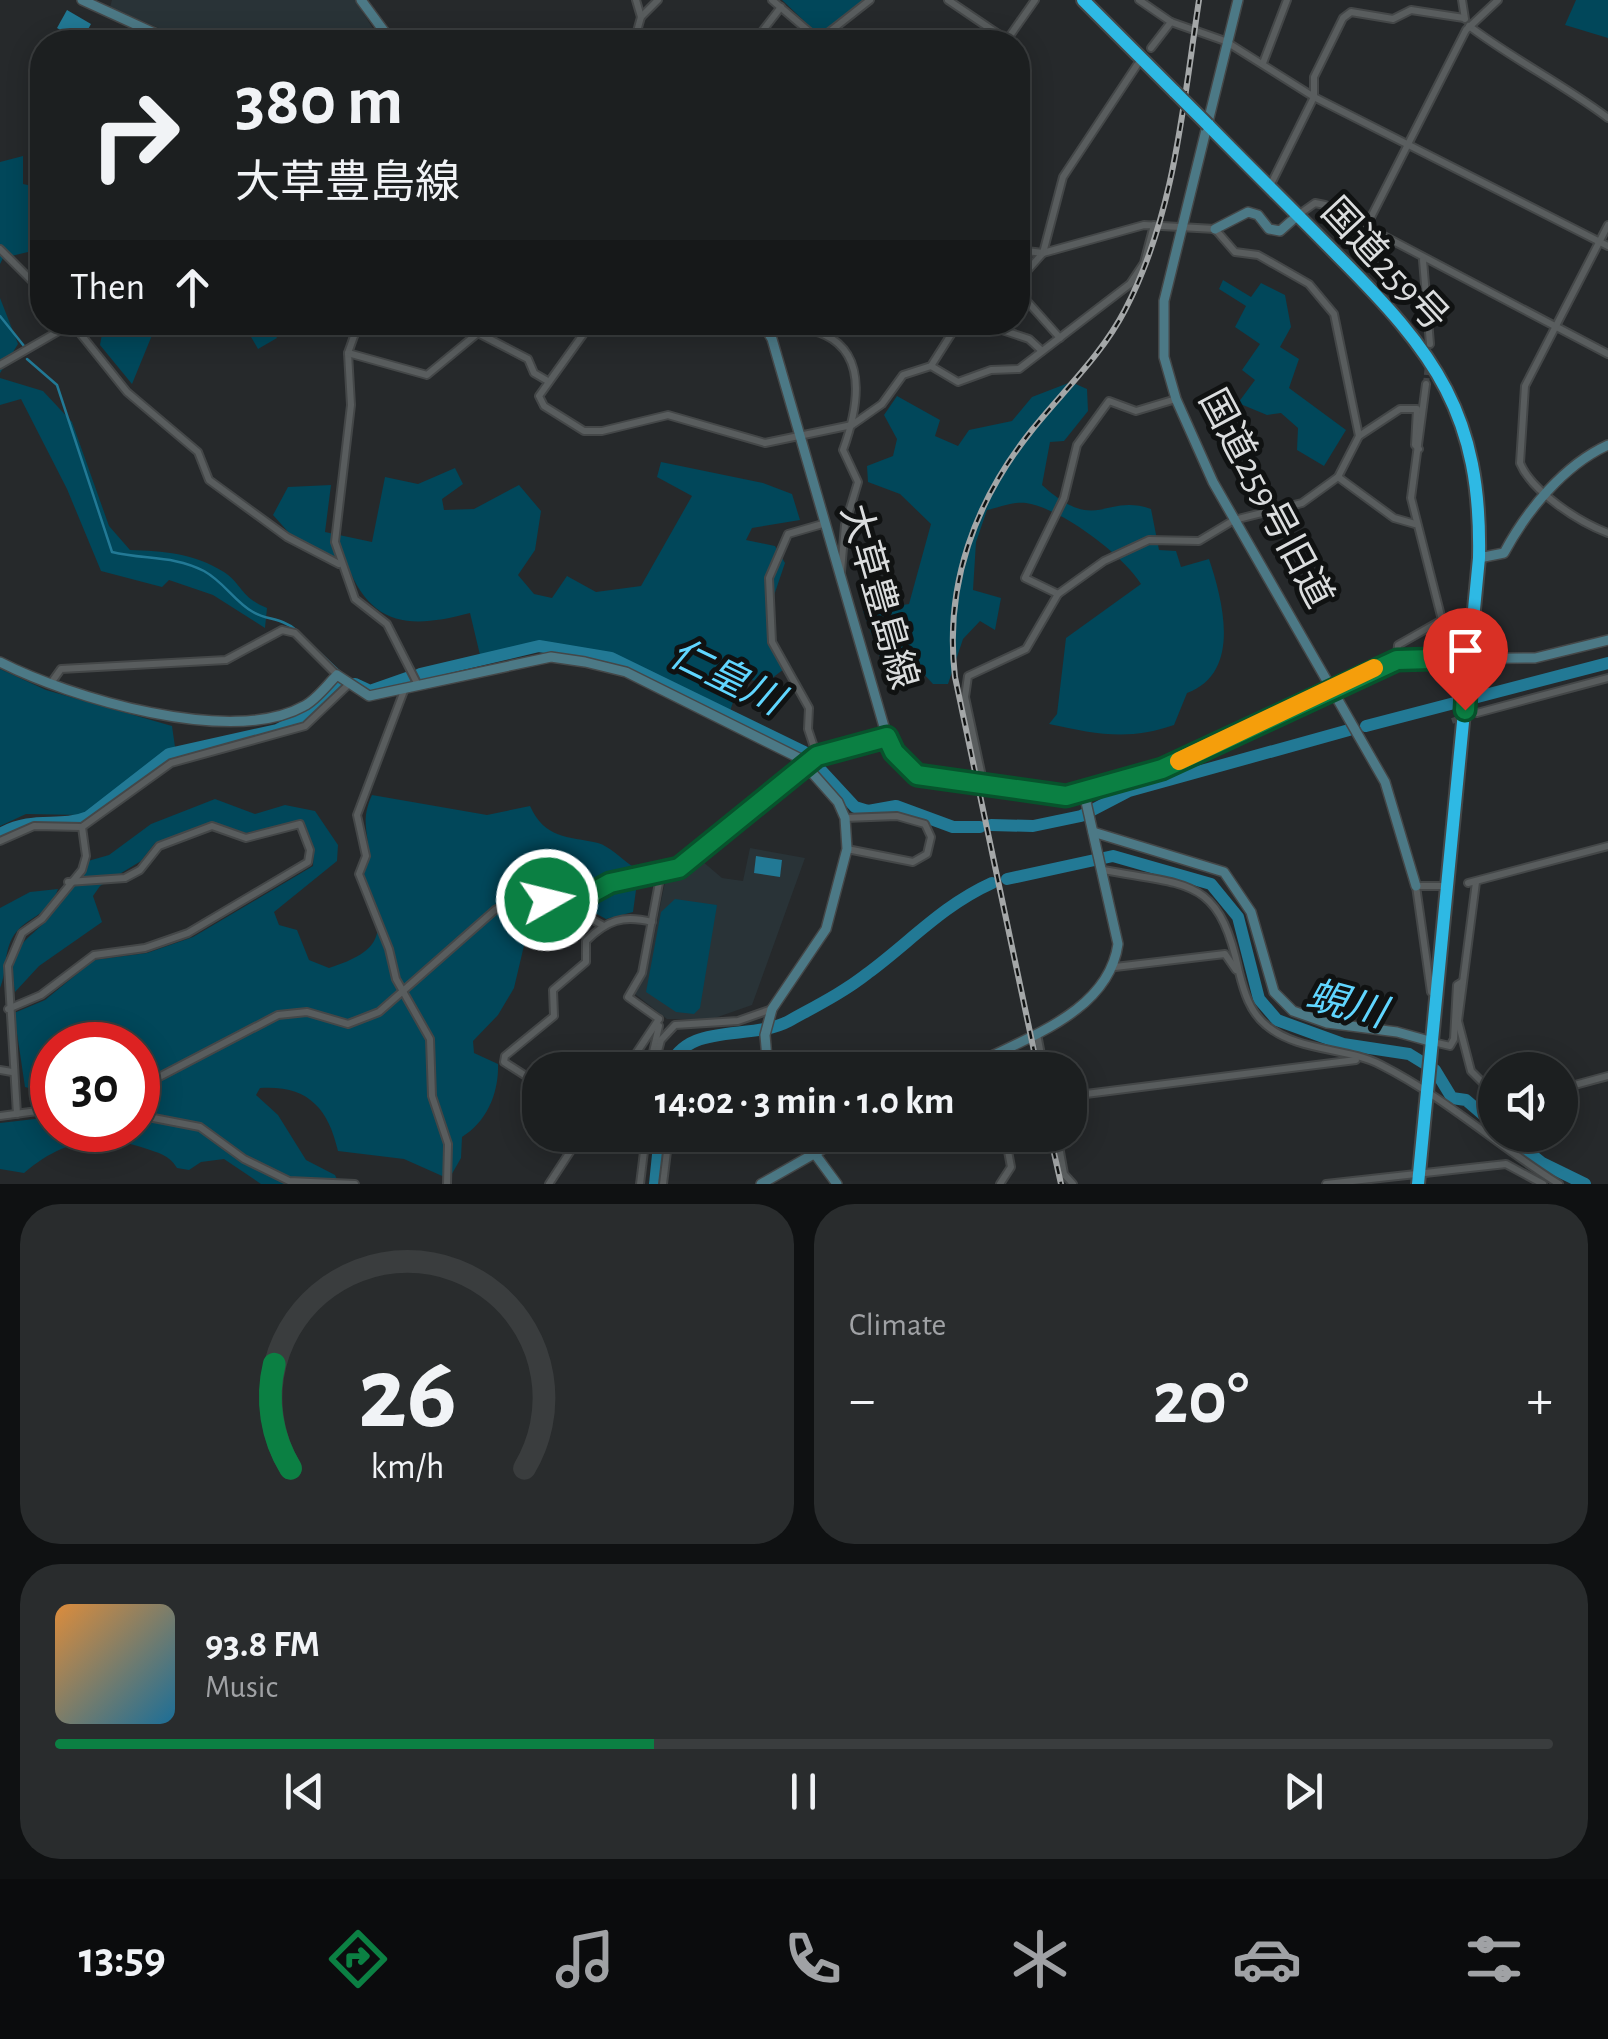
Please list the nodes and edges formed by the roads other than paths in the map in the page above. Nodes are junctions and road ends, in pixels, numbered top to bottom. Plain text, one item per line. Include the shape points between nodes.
1 (82, 0) edge
2 (108, 0) edge
3 (362, 0) edge
4 (636, 0) edge
5 (658, 0) edge
6 (772, 0) edge
7 (870, 0) edge
8 (948, 0) edge
9 (1036, 0) edge
10 (1083, 0) edge
11 (1139, 0) edge
12 (1238, 0) edge
13 (1287, 0) edge
14 (1462, 0) edge
15 (1498, 0) edge
16 (781, 7) junction
17 (106, 13) junction
18 (640, 17) junction
19 (1464, 18) junction
20 (1171, 22) junction
21 (1468, 28) junction
22 (146, 30) edge
23 (381, 30) edge
24 (637, 30) edge
25 (763, 30) edge
26 (807, 30) edge
27 (832, 30) edge
28 (990, 30) edge
29 (1014, 30) edge
30 (1226, 41) junction
31 (1151, 48) dead end
32 (1263, 63) junction
33 (1137, 66) dead end
34 (1314, 97) junction
35 (1608, 118) edge
36 (1409, 145) junction
37 (1269, 187) junction
38 (1298, 216) junction
39 (1154, 225) junction
40 (1367, 226) junction
41 (1608, 226) edge
42 (1179, 228) junction
43 (1215, 229) junction
44 (1604, 244) edge
45 (0, 249) edge
46 (1030, 251) edge
47 (1043, 253) junction
48 (1423, 260) junction
49 (1030, 268) edge
50 (30, 279) edge
51 (1030, 304) edge
52 (1556, 327) junction
53 (51, 335) edge
54 (81, 335) edge
55 (354, 335) edge
56 (476, 335) edge
57 (485, 335) edge
58 (582, 335) edge
59 (770, 335) edge
60 (826, 335) edge
61 (951, 335) edge
62 (1016, 335) edge
63 (489, 336) joint
64 (1060, 338) junction
65 (1430, 344) tunnel mouth
66 (1042, 352) junction
67 (348, 353) junction
68 (1608, 354) edge
69 (0, 365) edge
70 (931, 366) junction
71 (546, 380) junction
72 (1426, 384) tunnel mouth
73 (1176, 399) junction
74 (852, 425) junction
75 (1359, 436) junction
76 (801, 437) junction
77 (1608, 444) edge
78 (1420, 450) junction
79 (1338, 476) junction
80 (1546, 494) junction
81 (1234, 520) junction
82 (826, 523) junction
83 (1414, 524) junction
84 (1608, 533) edge
85 (1478, 558) junction
86 (339, 564) junction
87 (840, 579) junction
88 (1058, 594) junction
89 (1608, 640) edge
90 (1468, 658) junction
91 (1397, 660) junction
92 (0, 662) edge
93 (337, 675) junction
94 (1608, 678) edge
95 (51, 684) junction
96 (348, 685) junction
97 (418, 685) junction
98 (1334, 687) junction
99 (405, 688) junction
100 (1471, 712) junction
101 (887, 737) junction
102 (817, 756) junction
103 (805, 764) junction
104 (984, 787) junction
105 (1085, 798) junction
106 (844, 818) junction
107 (82, 826) junction
108 (1094, 832) junction
109 (0, 841) edge
110 (1608, 846) edge
111 (847, 849) junction
112 (1103, 870) junction
113 (664, 871) junction
114 (68, 882) junction
115 (1416, 886) junction
116 (1447, 886) dead end
117 (568, 906) junction
118 (652, 922) junction
119 (602, 925) junction
120 (1115, 967) junction
121 (1241, 980) junction
122 (1462, 982) junction
123 (405, 991) junction
124 (8, 1009) junction
125 (772, 1010) junction
126 (1437, 1010) junction
127 (659, 1020) junction
128 (1036, 1032) junction
129 (1433, 1042) junction
130 (637, 1052) edge
131 (655, 1052) edge
132 (656, 1052) edge
133 (765, 1052) edge
134 (997, 1052) edge
135 (1040, 1052) edge
136 (1358, 1060) junction
137 (0, 1070) edge
138 (12, 1072) junction
139 (522, 1074) edge
140 (160, 1076) edge
141 (1608, 1076) edge
142 (1478, 1078) edge
143 (1578, 1084) edge
144 (1428, 1088) junction
145 (1087, 1094) edge
146 (30, 1112) edge
147 (17, 1114) junction
148 (0, 1116) edge
149 (160, 1119) edge
150 (570, 1152) edge
151 (644, 1152) edge
152 (667, 1152) edge
153 (816, 1152) edge
154 (1008, 1152) edge
155 (1060, 1152) edge
156 (812, 1154) junction
157 (1419, 1178) edge
158 (356, 1184) edge
159 (447, 1184) edge
160 (549, 1184) edge
161 (640, 1184) edge
162 (663, 1184) edge
163 (760, 1184) edge
164 (837, 1184) edge
165 (1000, 1184) edge
166 (1073, 1184) edge
167 (1326, 1184) edge
168 (1543, 1184) edge
169 (1559, 1184) edge

1 - 17 street
2 - 17 street
3 - 23 street
4 - 18 street
5 - 18 street
6 - 16 street
7 - 27 street
8 - 28 street
9 - 29 street
10 - 37 highway, 国道259号, bridge
11 - 20 street
12 - 30 street, 国道259号旧道
13 - 32 street
14 - 19 street
15 - 21 street
16 - 25 street
16 - 26 street
17 - 22 street
18 - 24 street
19 - 21 street
19 - 34 street via 1411,10 1392,19 1351,12 1314,77
20 - 30 street
20 - 31 street
21 - 35 street
21 - 36 street
30 - 32 street
30 - 42 street, 国道259号旧道
32 - 34 street
33 - 47 street via 1063,177
34 - 36 street
34 - 37 street
36 - 40 street
36 - 44 street
37 - 38 highway, 国道259号
38 - 40 street via 1325,204
38 - 43 street via 1280,231 1248,212
38 - 85 highway, 国道259号 via 1404,322 1436,368 1469,446 1478,490
39 - 42 street
39 - 47 street
39 - 64 street via 1144,263 1130,284
40 - 48 street
41 - 44 street
42 - 43 street
42 - 73 street, 国道259号旧道 via 1162,333
43 - 75 street via 1234,252 1258,255 1310,284 1334,314
44 - 52 street
45 - 50 street
46 - 47 street
47 - 49 street
48 - 52 street
48 - 65 street
51 - 64 street
52 - 68 street
52 - 80 street via 1525,386 1520,463
53 - 69 street
54 - 86 street via 127,392 198,452 208,480
55 - 67 street
56 - 67 street via 427,375
57 - 63 street
58 - 71 street
59 - 76 street, 大草豊島線
60 - 74 street via 847,353 858,393
61 - 70 street
62 - 66 street
63 - 71 street via 528,359
64 - 66 street
66 - 70 street via 1019,369 958,382
67 - 86 street via 351,405 334,531
70 - 74 street via 903,374 882,404
71 - 76 street via 538,396 544,406 584,431 668,414 766,443
72 - 78 street
73 - 81 street, 国道259号旧道
73 - 88 street via 1136,411 1109,401 1086,429 1064,498 1025,578
74 - 76 street
74 - 87 street via 842,450 858,482
75 - 78 street via 1400,409 1417,409
75 - 79 street
76 - 82 street, 大草豊島線
77 - 80 street
78 - 83 street via 1412,483
79 - 81 street via 1302,503
79 - 83 street via 1394,518
80 - 84 street
80 - 85 street via 1504,553
81 - 88 street via 1198,540 1150,540 1104,561
81 - 98 street, 国道259号旧道
82 - 87 street, 大草豊島線
82 - 102 street via 788,534 769,578 772,642 810,708 808,729
83 - 91 street via 1442,620 1398,645
85 - 90 highway, 国道259号
86 - 97 street via 356,599 387,624
87 - 101 street, 大草豊島線
88 - 104 street via 1026,649 968,676 965,697
89 - 90 street via 1535,658
90 - 91 street
90 - 100 highway, 国道259号
91 - 98 street, 大草豊島線
92 - 95 street
93 - 95 street via 305,706 228,722 172,719
93 - 95 street via 295,634 282,630 226,660 61,670
93 - 96 street
94 - 100 street
96 - 99 street via 369,696
96 - 107 street via 305,726 171,763
97 - 99 street
97 - 103 street via 551,658 585,662 626,672
98 - 105 street, 大草豊島線
98 - 115 street, 国道259号旧道 via 1385,782
99 - 123 street via 357,816 366,900
100 - 126 highway, 国道259号
101 - 102 street
101 - 104 street, 大草豊島線 via 917,775
102 - 103 street
103 - 106 street
103 - 113 street via 690,862
104 - 105 street, 大草豊島線
105 - 108 street
106 - 111 street
106 - 111 street via 897,816 924,824 931,837 927,854 913,862
107 - 109 street via 34,826
107 - 114 street via 86,856
108 - 112 street
108 - 129 street via 1224,872 1251,912 1274,992 1292,1010
110 - 122 street via 1472,883
111 - 125 street via 826,929
112 - 120 street via 1118,944
112 - 121 street via 1207,896 1226,920
113 - 117 street via 610,883
113 - 118 street
114 - 124 street via 57,903 13,945
114 - 124 street via 125,878 159,846 212,826 246,838 300,824 310,850 308,862 188,933 94,955 54,987
115 - 116 street
115 - 126 street, 国道259号旧道
117 - 119 street
117 - 123 street via 521,896 495,910
118 - 119 street via 627,916
118 - 127 street via 642,973 628,997
119 - 139 street via 586,941 586,962 553,990 554,1016 505,1056
120 - 121 street via 1225,954
120 - 128 street via 1090,1000
121 - 136 street via 1267,1027
122 - 129 street via 1450,1046
122 - 142 street via 1458,1021
123 - 140 street via 379,1012 348,1024 308,1012 278,1014
123 - 159 street via 430,1039 432,1096 448,1144
124 - 138 street
125 - 132 street via 738,1021 675,1025
125 - 133 street
126 - 129 highway, 国道259号
127 - 130 street
127 - 131 street
128 - 134 street
128 - 135 street
129 - 144 highway, 国道259号
136 - 144 street
136 - 145 street
137 - 138 street
138 - 147 street
141 - 143 street
144 - 157 highway, 国道259号
144 - 169 street
146 - 147 street
147 - 148 street
149 - 158 street via 200,1127 289,1181
150 - 160 street
151 - 161 street
152 - 162 street
153 - 156 street
154 - 165 street via 1011,1167
155 - 166 street
156 - 163 street
156 - 164 street
157 - 167 street
157 - 168 street via 1506,1164

